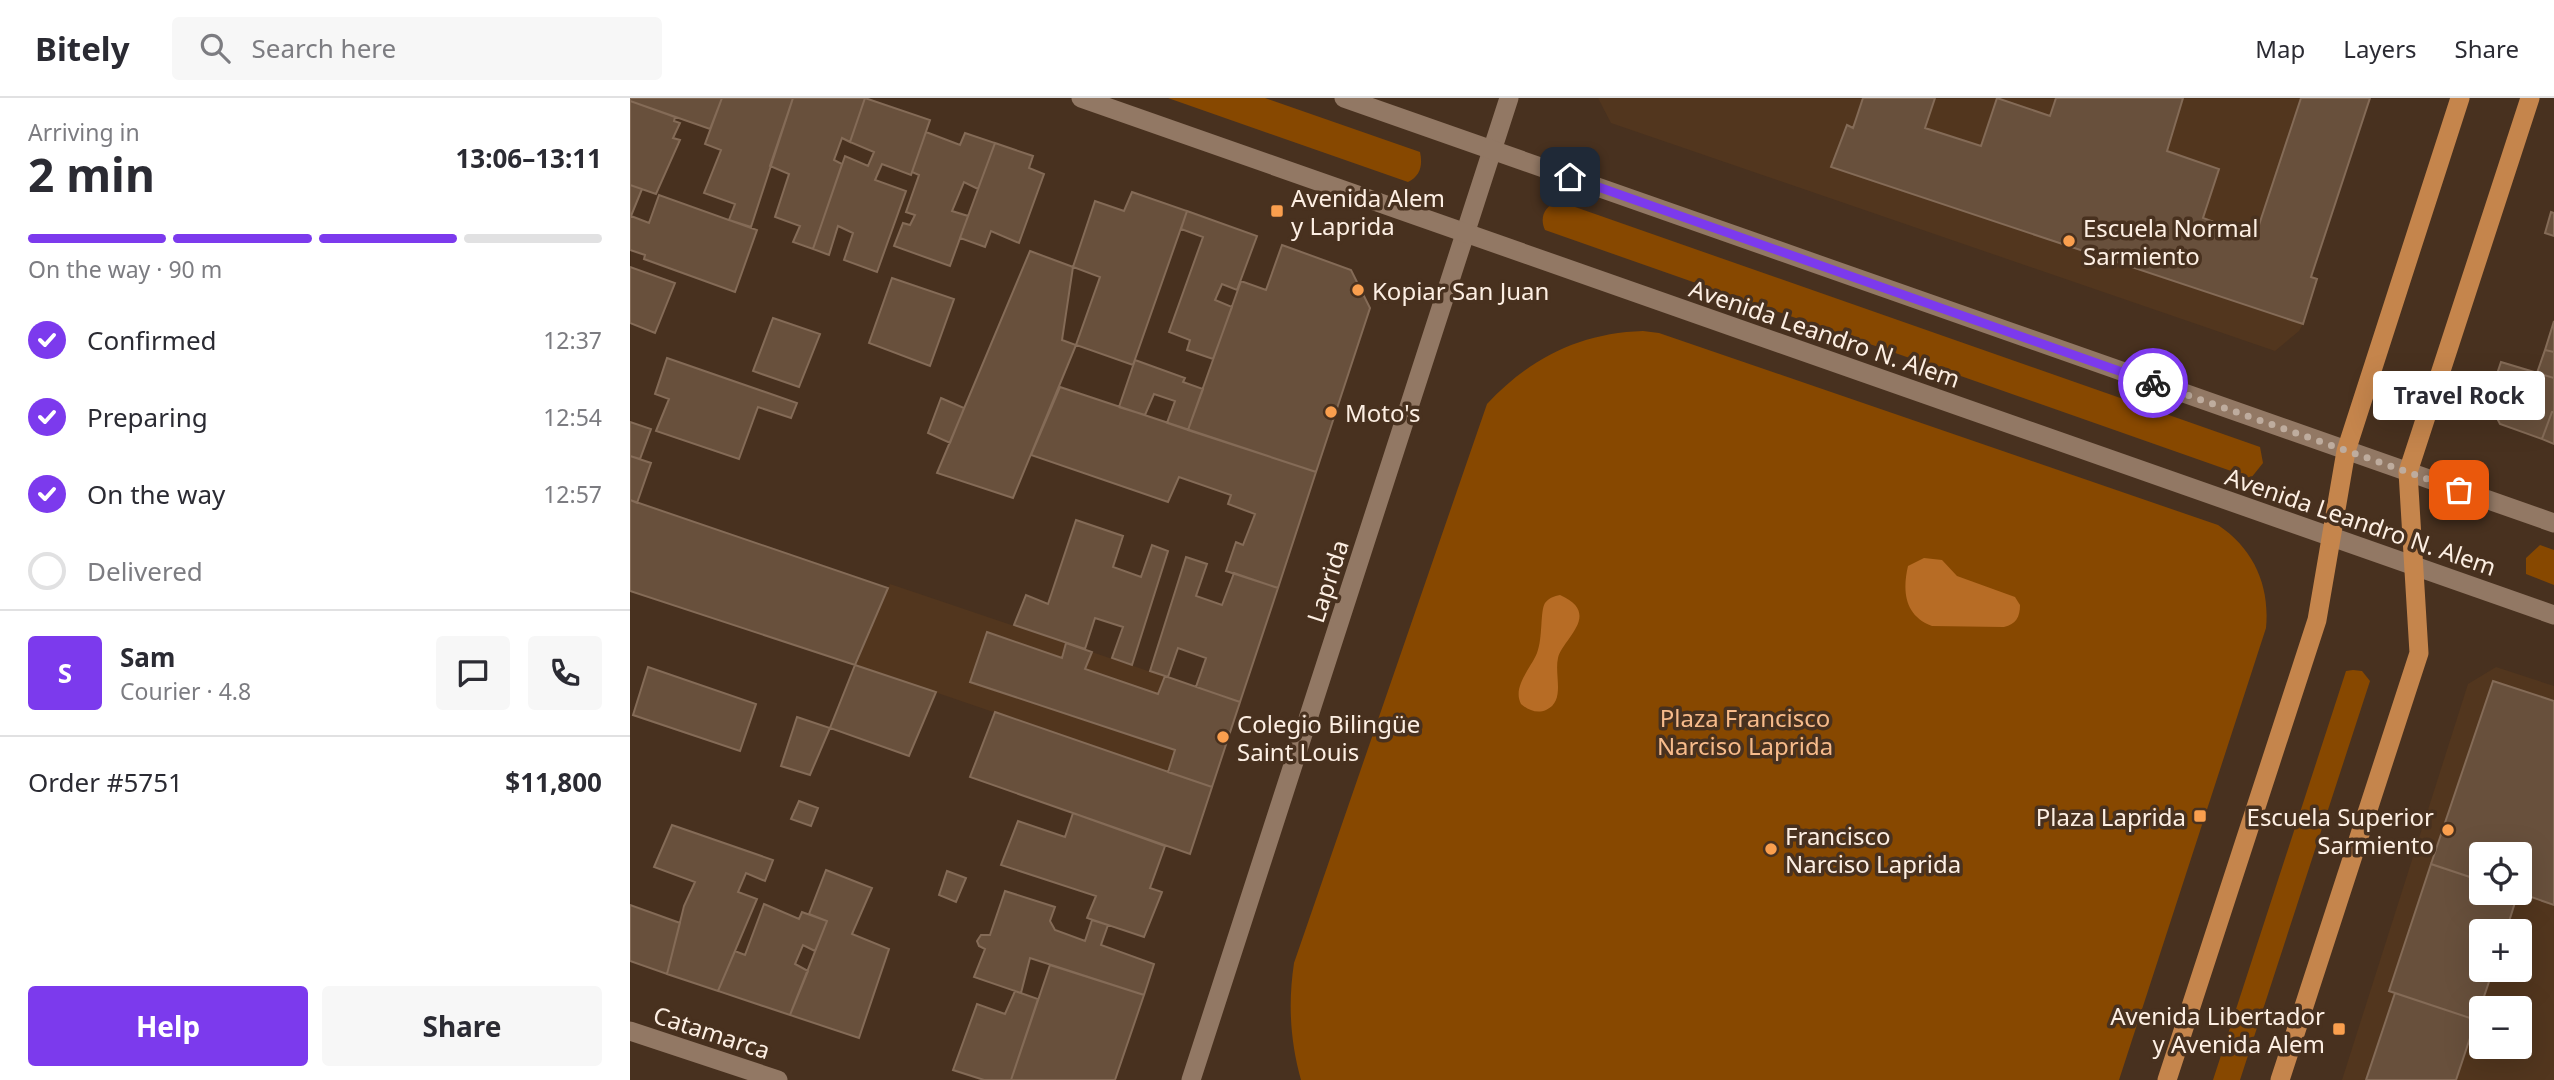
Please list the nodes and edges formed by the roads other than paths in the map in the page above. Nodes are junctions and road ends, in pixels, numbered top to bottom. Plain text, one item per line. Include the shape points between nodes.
1 (1080, 98) edge
2 (1344, 98) edge
3 (1509, 98) edge
4 (2460, 98) edge
5 (2530, 98) edge
6 (1492, 150) junction
7 (1466, 233) junction
8 (2346, 450) junction
9 (2408, 472) junction
10 (2554, 523) edge
11 (2331, 536) junction
12 (2413, 565) junction
13 (2554, 615) edge
14 (630, 1031) edge
15 (778, 1080) edge
16 (1191, 1080) edge
17 (2167, 1080) edge
18 (2280, 1080) edge

1 - 7 street, Avenida Leandro N. Alem
2 - 6 street
3 - 6 street, Laprida
4 - 8 main road
5 - 9 main road
6 - 7 street, Laprida
6 - 8 street
7 - 11 street, Avenida Leandro N. Alem
7 - 16 street, Laprida
8 - 9 street
8 - 11 main road
9 - 10 street
9 - 12 main road
11 - 12 street, Avenida Leandro N. Alem
11 - 17 main road via 2317,620
12 - 13 street, Avenida Leandro N. Alem
12 - 18 main road via 2418,653
14 - 15 street, Catamarca

